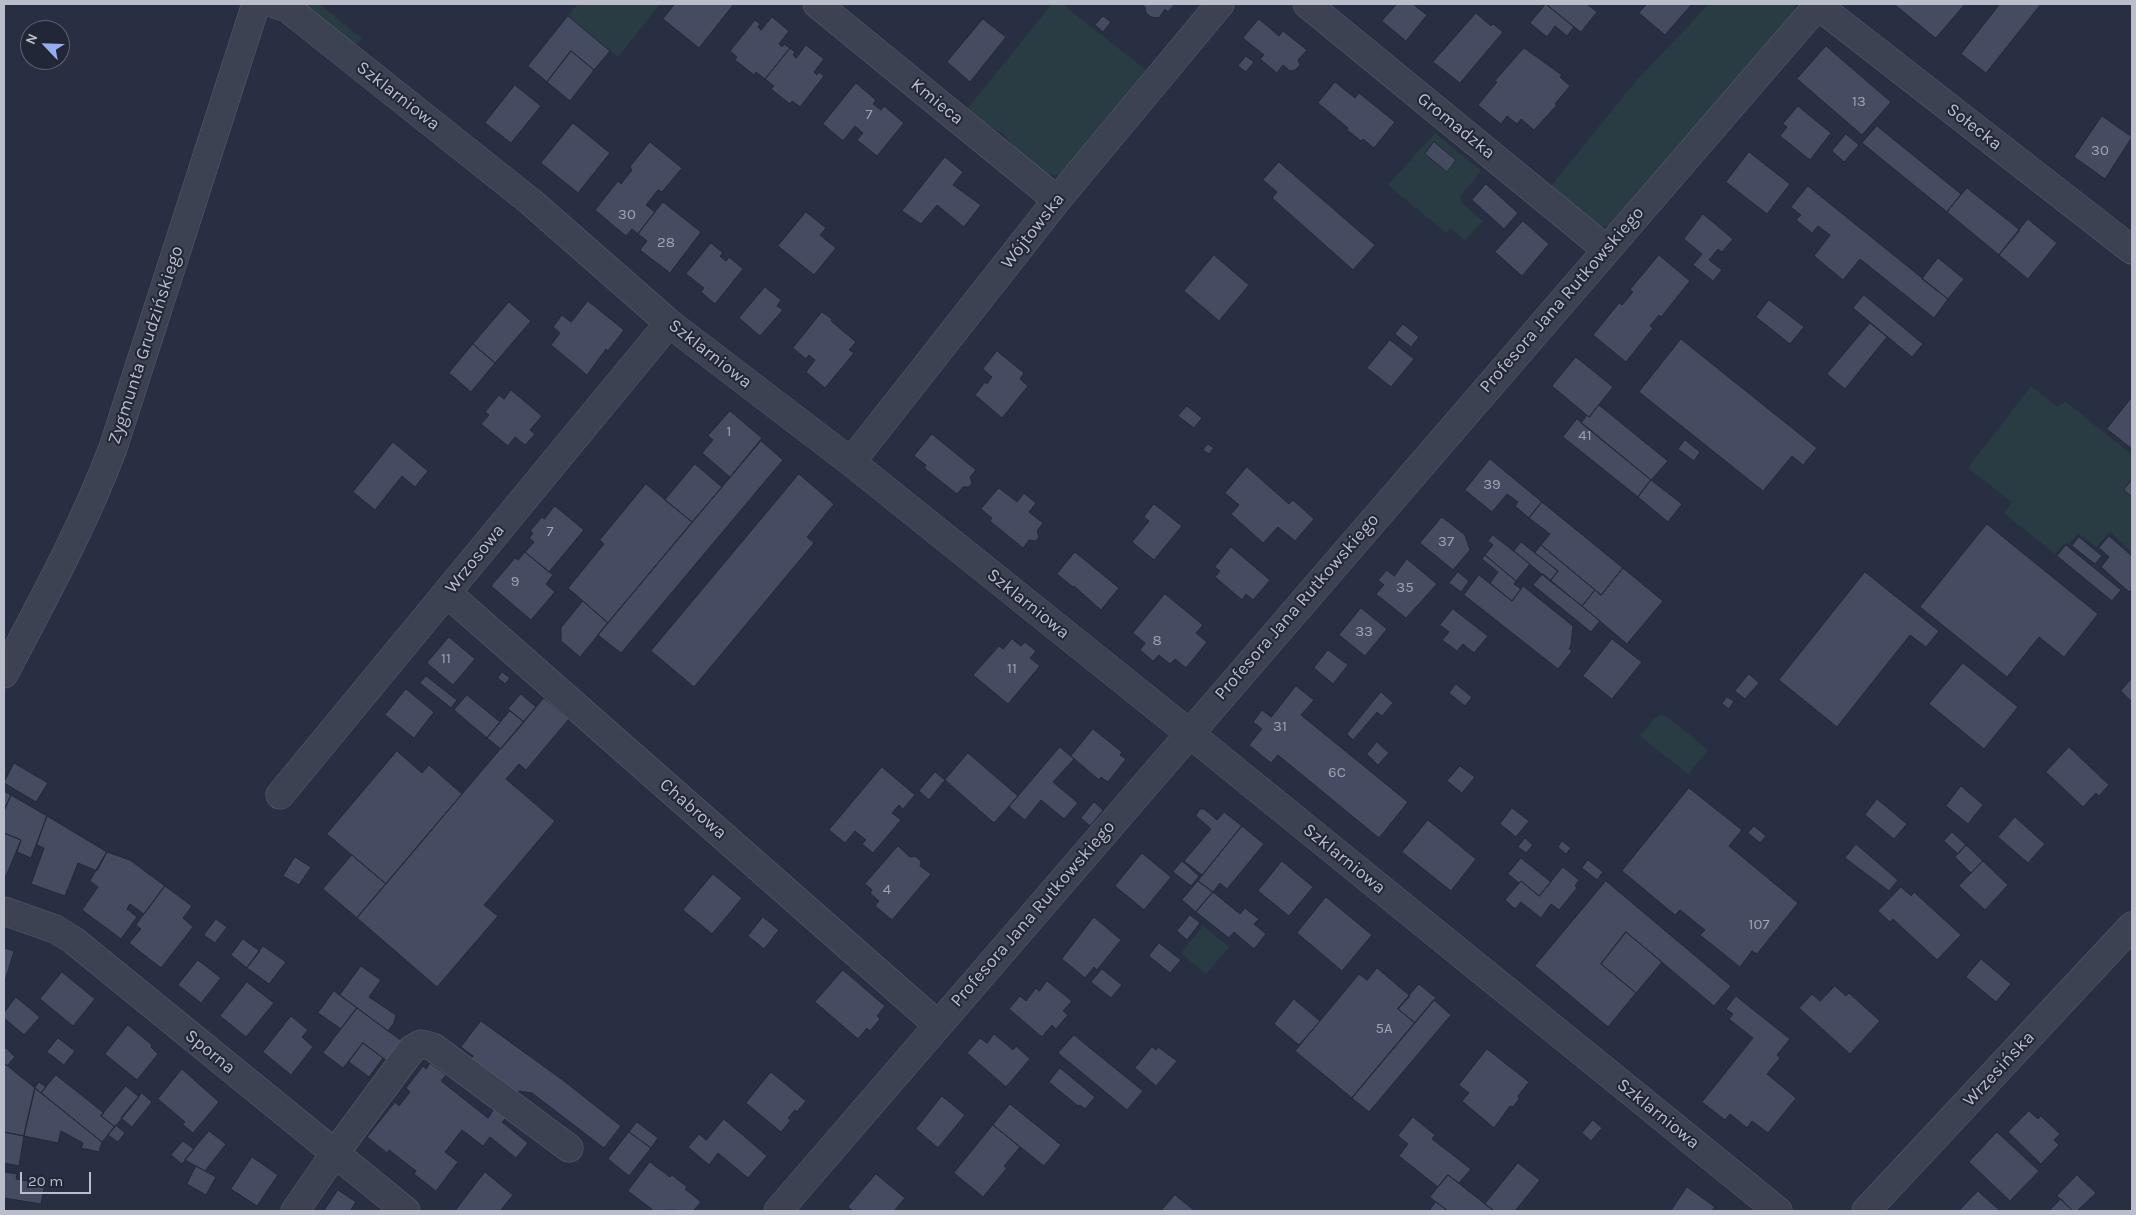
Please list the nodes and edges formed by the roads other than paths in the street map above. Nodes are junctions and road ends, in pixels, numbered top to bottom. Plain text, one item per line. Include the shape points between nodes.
1 (256, 4) edge
2 (275, 4) edge
3 (817, 4) edge
4 (1220, 4) edge
5 (1307, 4) edge
6 (1817, 4) edge
7 (1057, 200) junction
8 (1606, 249) junction
9 (2132, 250) edge
10 (669, 323) junction
11 (851, 462) junction
12 (448, 593) junction
13 (4, 674) edge
14 (1189, 733) junction
15 (280, 795) dead end
16 (4, 912) edge
17 (2132, 926) edge
18 (938, 1025) junction
19 (569, 1148) dead end
20 (335, 1153) junction
21 (295, 1211) edge
22 (406, 1211) edge
23 (778, 1211) edge
24 (1778, 1211) edge
25 (1866, 1211) edge

1 - 13 street, Zygmunta Grudzińskiego via 113,448 68,553
2 - 10 street, Szklarniowa via 287,8 531,202
3 - 7 street, Kmieca
4 - 7 street, Wójtowska
5 - 8 street, Gromadzka
6 - 8 street, Profesora Jana Rutkowskiego
6 - 9 street, Sołecka
7 - 11 street, Wójtowska
8 - 14 street, Profesora Jana Rutkowskiego
10 - 11 street, Szklarniowa
10 - 12 street, Wrzosowa
11 - 14 street, Szklarniowa
12 - 15 street, Wrzosowa
12 - 18 street, Chabrowa
14 - 18 street, Profesora Jana Rutkowskiego
14 - 24 street, Szklarniowa
16 - 20 street, Sporna via 55,929 73,940
17 - 25 street, Wrzesińska
18 - 23 street, Profesora Jana Rutkowskiego
19 - 20 street via 433,1047 421,1044 412,1049
20 - 21 street
20 - 22 street, Sporna

